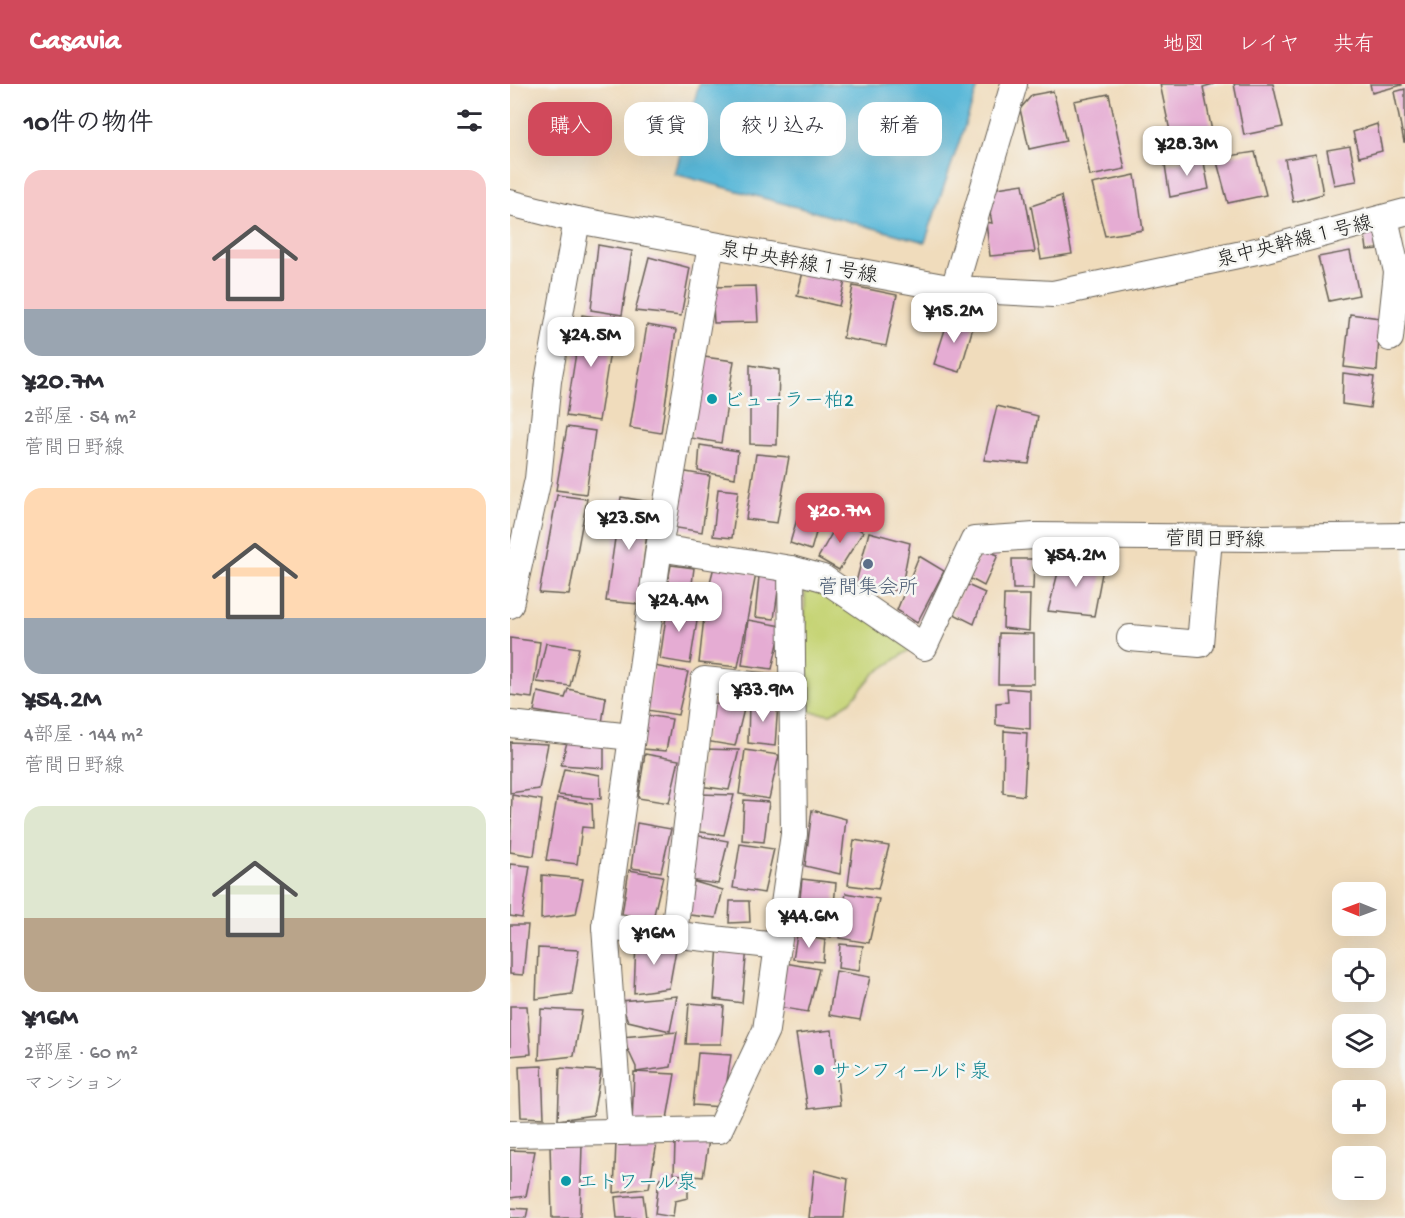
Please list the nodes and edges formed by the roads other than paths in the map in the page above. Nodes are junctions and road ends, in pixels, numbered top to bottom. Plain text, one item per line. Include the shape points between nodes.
1 (1019, 85) edge
2 (510, 202) edge
3 (1395, 215) edge
4 (577, 220) junction
5 (711, 246) junction
6 (1401, 272) edge
7 (954, 289) junction
8 (1390, 338) dead end
9 (1405, 536) edge
10 (1209, 538) junction
11 (659, 548) junction
12 (791, 569) junction
13 (510, 605) edge
14 (1130, 638) dead end
15 (792, 689) junction
16 (510, 724) edge
17 (632, 737) junction
18 (605, 927) junction
19 (674, 934) junction
20 (778, 946) junction
21 (620, 1132) junction
22 (510, 1134) edge

1 - 7 street
2 - 4 street, 泉中央幹線１号線
3 - 6 street
3 - 7 street, 泉中央幹線１号線 via 1266,249 1053,294
4 - 5 street, 泉中央幹線１号線
4 - 13 street via 548,381 538,479
5 - 7 street, 泉中央幹線１号線
5 - 11 street
6 - 8 street
9 - 10 street, 菅間日野線
10 - 12 street, 菅間日野線 via 1035,536 974,540 924,647 824,578
10 - 14 street via 1200,644
11 - 12 street
11 - 17 street
12 - 15 street
15 - 19 street via 704,680
15 - 20 street via 794,834
16 - 17 street
17 - 18 street
18 - 19 street
18 - 21 street
19 - 20 street
20 - 21 street via 766,1030 719,1130
21 - 22 street

